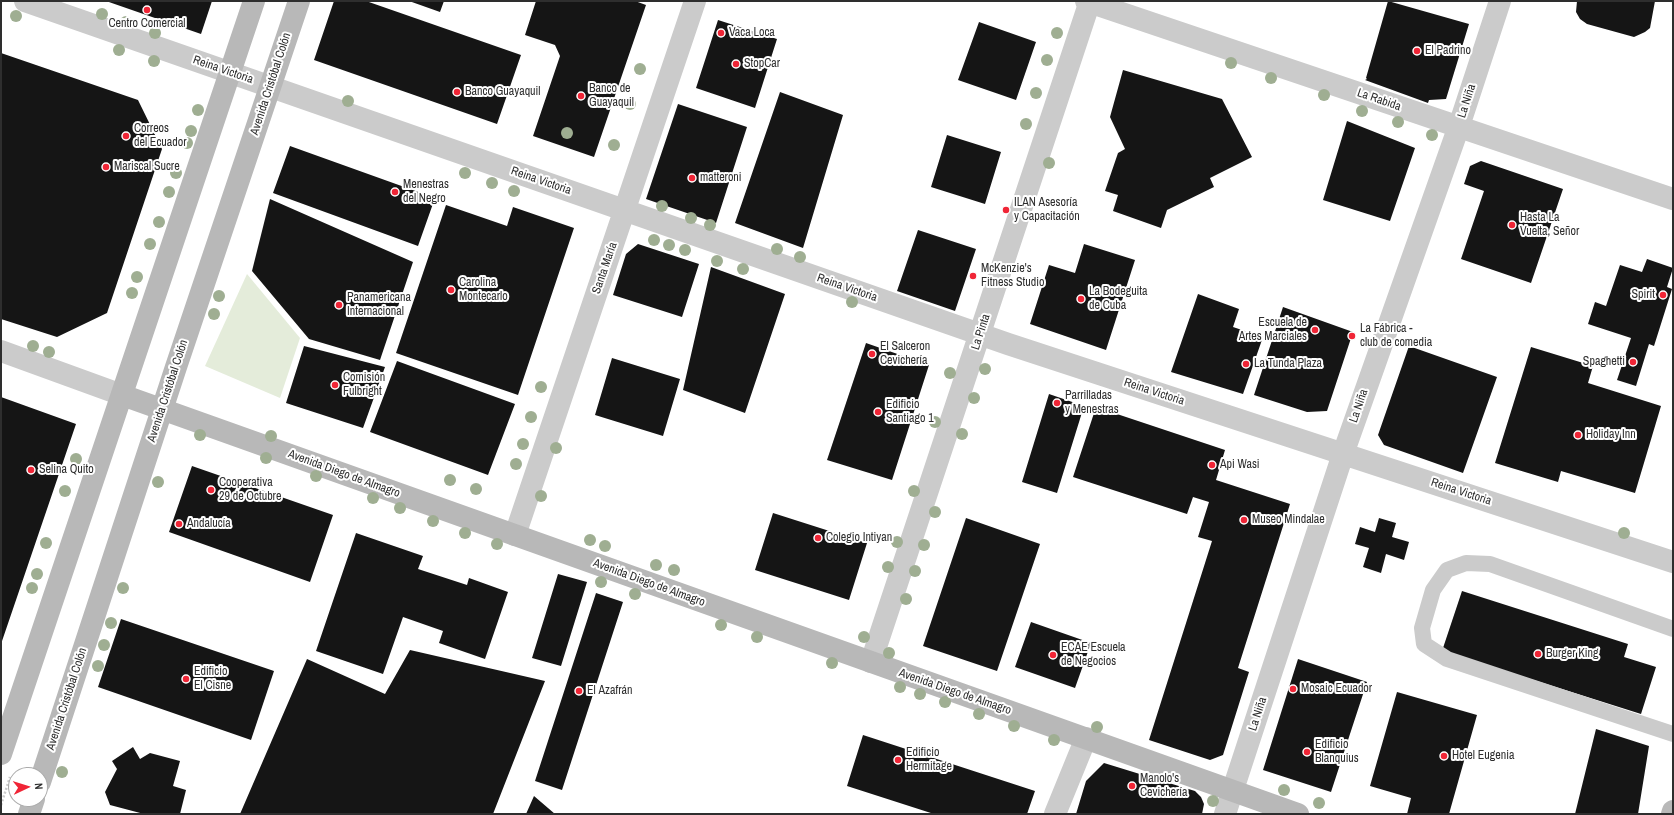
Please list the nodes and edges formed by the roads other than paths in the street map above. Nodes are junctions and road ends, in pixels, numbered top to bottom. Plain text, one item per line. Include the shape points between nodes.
1 (25, 1) edge
2 (254, 1) edge
3 (299, 1) edge
4 (695, 1) edge
5 (1088, 1) edge
6 (1500, 1) edge
7 (230, 72) junction
8 (270, 87) junction
9 (1459, 126) junction
10 (1673, 199) edge
11 (624, 210) junction
12 (980, 334) junction
13 (1, 352) edge
14 (122, 395) junction
15 (162, 409) junction
16 (1343, 454) junction
17 (515, 535) junction
18 (1673, 562) edge
19 (1673, 629) edge
20 (871, 662) junction
21 (5, 728) edge
22 (1673, 734) edge
23 (1086, 738) junction
24 (1, 754) edge
25 (45, 767) edge
26 (1233, 790) junction
27 (1673, 811) edge
28 (1055, 814) edge
29 (1225, 814) edge
30 (1298, 814) edge
31 (1672, 814) edge

1 - 7 street, Reina Victoria
2 - 7 street
3 - 8 street, Avenida Cristóbal Colón
4 - 11 street, Santa María
5 - 9 street, La Rabida
5 - 12 street, La Pinta
6 - 9 street, La Niña
7 - 8 street, Reina Victoria
7 - 14 street
8 - 11 street, Reina Victoria
8 - 15 street, Avenida Cristóbal Colón
9 - 10 street, La Rabida
9 - 16 street, La Niña
11 - 12 street, Reina Victoria
11 - 17 street, Santa María
12 - 16 street, Reina Victoria
12 - 20 street, La Pinta
13 - 14 street, Avenida Diego de Almagro
14 - 15 street, Avenida Diego de Almagro
14 - 21 street
15 - 17 street, Avenida Diego de Almagro
15 - 25 street, Avenida Cristóbal Colón
16 - 18 street, Reina Victoria
16 - 26 street, La Niña
17 - 20 street, Avenida Diego de Almagro
19 - 22 lane via 1490,564 1466,563 1447,570 1433,590 1422,628 1424,644 1447,659
20 - 23 street, Avenida Diego de Almagro
21 - 24 street
23 - 26 street, Avenida Diego de Almagro
23 - 28 street
26 - 29 street, La Niña
26 - 30 street, Avenida Diego de Almagro
27 - 31 street

